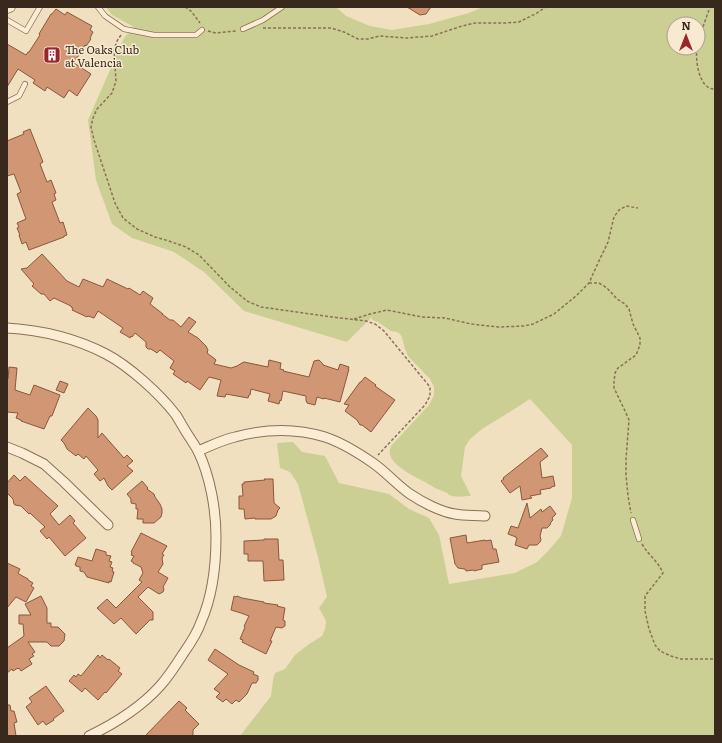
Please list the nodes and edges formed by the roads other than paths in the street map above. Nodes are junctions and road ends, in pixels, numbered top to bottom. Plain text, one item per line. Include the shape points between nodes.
1 (13, 7) edge
2 (40, 7) edge
3 (98, 7) edge
4 (282, 7) edge
5 (7, 11) edge
6 (7, 20) edge
7 (243, 29) road end
8 (202, 30) road end
9 (25, 84) dead end
10 (7, 102) edge
11 (7, 328) edge
12 (7, 447) edge
13 (198, 451) junction
14 (485, 516) dead end
15 (633, 520) road end
16 (108, 525) dead end
17 (639, 539) road end
18 (89, 736) edge

1 - 5 lane
2 - 6 lane via 26,31
3 - 8 lane via 105,16 124,29 154,35 196,35
4 - 7 lane
9 - 10 lane via 19,96
11 - 13 street via 48,332 106,354 129,369 155,392 175,414
12 - 16 street via 44,464
13 - 14 street via 234,437 272,430 288,430 325,437 371,462 410,494 435,507 454,514
13 - 18 street via 211,491 216,523 215,570 201,622 192,640 160,686 142,703
15 - 17 lane

